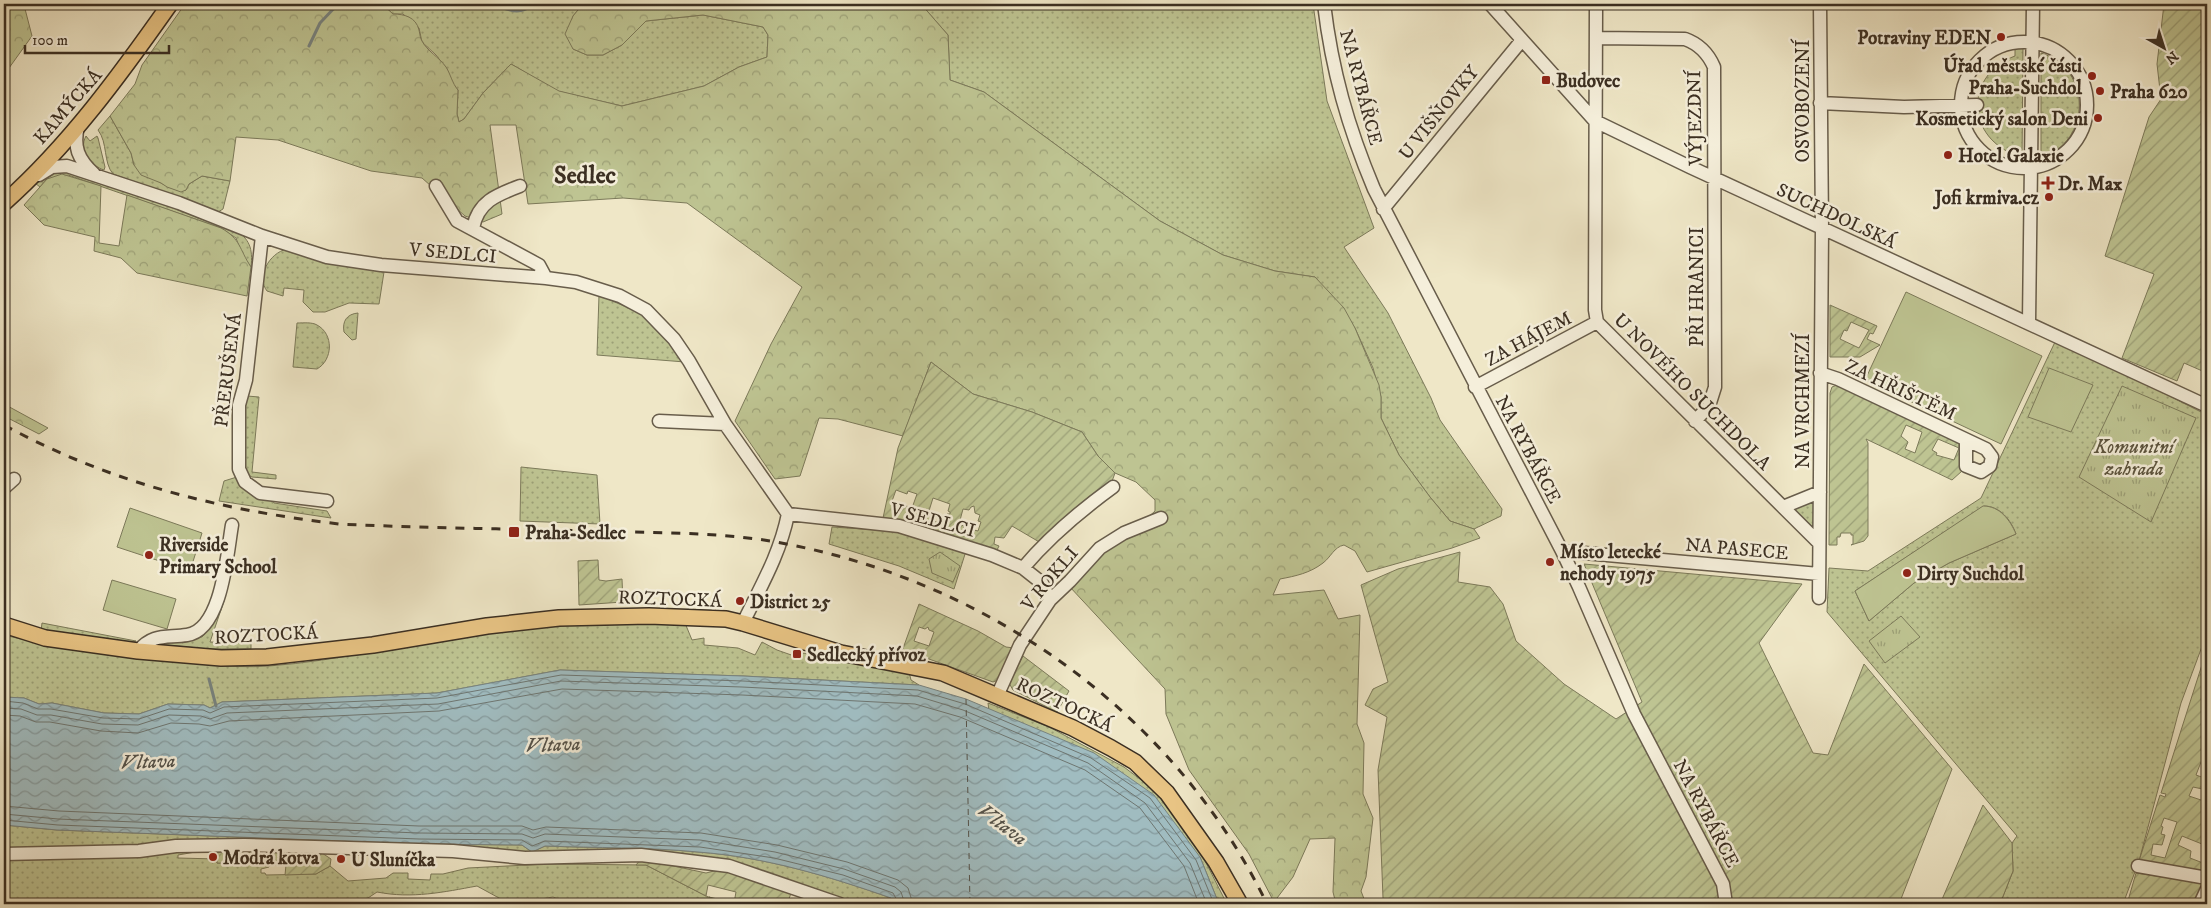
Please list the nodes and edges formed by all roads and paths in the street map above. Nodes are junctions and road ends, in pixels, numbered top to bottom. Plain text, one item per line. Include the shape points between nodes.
1 (170, 4) edge
2 (1324, 4) edge
3 (1490, 4) edge
4 (1596, 4) edge
5 (1820, 4) edge
6 (2033, 4) edge
7 (1597, 38) junction
8 (1522, 40) junction
9 (2033, 42) junction
10 (1820, 103) junction
11 (1977, 105) dead end
12 (1961, 106) junction
13 (1595, 121) junction
14 (78, 126) junction
15 (61, 146) junction
16 (78, 156) junction
17 (67, 166) junction
18 (2031, 167) junction
19 (94, 174) junction
20 (1713, 178) junction
21 (24, 184) junction
22 (436, 186) dead end
23 (520, 186) dead end
24 (4, 202) edge
25 (1383, 209) junction
26 (473, 228) junction
27 (1822, 229) junction
28 (262, 236) junction
29 (546, 278) junction
30 (1597, 322) junction
31 (2029, 322) junction
32 (1820, 373) junction
33 (1475, 387) junction
34 (2207, 406) edge
35 (659, 421) dead end
36 (1695, 421) junction
37 (725, 424) junction
38 (1966, 440) dead end
39 (1113, 486) dead end
40 (1820, 492) junction
41 (327, 501) dead end
42 (1783, 508) junction
43 (788, 514) junction
44 (1161, 518) dead end
45 (232, 525) dead end
46 (1820, 543) junction
47 (1562, 551) junction
48 (1023, 568) junction
49 (1819, 574) junction
50 (1819, 598) dead end
51 (1050, 600) junction
52 (743, 623) junction
53 (4, 626) edge
54 (138, 651) junction
55 (998, 694) junction
56 (4, 854) edge
57 (2138, 866) dead end
58 (2207, 878) edge
59 (2207, 889) edge
60 (840, 904) edge
61 (1240, 904) edge
62 (1726, 904) edge
63 (2200, 904) edge

1 - 14 main road, KAMÝCKÁ via 108,91
2 - 25 street, NA RYBÁŘCE via 1328,45 1353,139
3 - 8 street, SUCHDOLSKÁ
4 - 7 street, U NOVÉHO SUCHDOLA
5 - 10 street, OSVOBOZENÍ
6 - 9 street
7 - 13 street, U NOVÉHO SUCHDOLA
7 - 20 street, VÝJEZDNÍ via 1685,39 1694,42 1710,57 1714,67
8 - 13 street, SUCHDOLSKÁ
8 - 25 street, U VIŠŇOVKY
9 - 12 street via 2006,44 1982,58 1966,79
9 - 18 street
9 - 18 street via 2057,50 2070,61 2082,79 2087,104 2083,127 2071,146 2053,160
10 - 12 street
10 - 27 street, OSVOBOZENÍ
11 - 12 street
12 - 18 street via 1967,131 1983,152 2009,166
13 - 20 street, SUCHDOLSKÁ
13 - 30 street, U NOVÉHO SUCHDOLA
14 - 15 main road, KAMÝCKÁ
14 - 16 street via 75,146
15 - 16 street via 70,148
15 - 17 street via 61,155
15 - 21 main road, KAMÝCKÁ
16 - 19 street
17 - 19 street, V SEDLCI
17 - 21 street via 52,167
18 - 31 street
19 - 28 street, V SEDLCI
20 - 27 street, SUCHDOLSKÁ
20 - 36 street, PŘI HRANICI via 1715,387 1709,406
21 - 24 main road, KAMÝCKÁ
22 - 26 street via 458,221
23 - 26 street via 503,192 482,206 476,214
25 - 33 street, NA RYBÁŘCE
26 - 29 street via 539,265
27 - 31 street, SUCHDOLSKÁ
27 - 32 street, NA VRCHMEZÍ
28 - 29 street, V SEDLCI via 327,257 381,265
28 - 41 street, PŘERUŠENÁ via 246,380 239,405 239,470 245,482 260,493
29 - 37 street, V SEDLCI via 606,291 646,310 674,339
30 - 33 street, ZA HÁJEM
30 - 36 street, U NOVÉHO SUCHDOLA
31 - 34 street, SUCHDOLSKÁ
32 - 38 street, ZA HŘIŠTĚM
32 - 40 street, NA VRCHMEZÍ
33 - 47 street, NA RYBÁŘCE
35 - 37 street
36 - 42 street, U NOVÉHO SUCHDOLA
37 - 43 street, V SEDLCI
39 - 48 street via 1045,542
40 - 42 street
40 - 46 street, NA VRCHMEZÍ
42 - 46 street, U NOVÉHO SUCHDOLA
43 - 48 street, V SEDLCI via 900,526
43 - 52 street via 774,564
44 - 51 street, V ROKLI via 1124,533 1100,548
45 - 54 street via 215,609 207,623 200,631 189,635 146,641
46 - 49 street, NA VRCHMEZÍ
47 - 49 street, NA PASECE
47 - 62 street, NA RYBÁŘCE via 1634,714 1723,884
48 - 51 street, V SEDLCI via 1042,583
49 - 50 street, NA VRCHMEZÍ
51 - 55 street, V ROKLI via 1020,645
52 - 54 main road, ROZTOCKÁ via 726,619 612,615 487,626 373,645 267,657 221,658
52 - 55 main road, ROZTOCKÁ via 841,653 944,673
53 - 54 main road, ROZTOCKÁ via 45,638
55 - 61 main road, ROZTOCKÁ via 1074,728 1136,762 1189,821
56 - 60 street via 244,846 453,851 525,858 641,855 730,866
57 - 58 street
59 - 63 street

